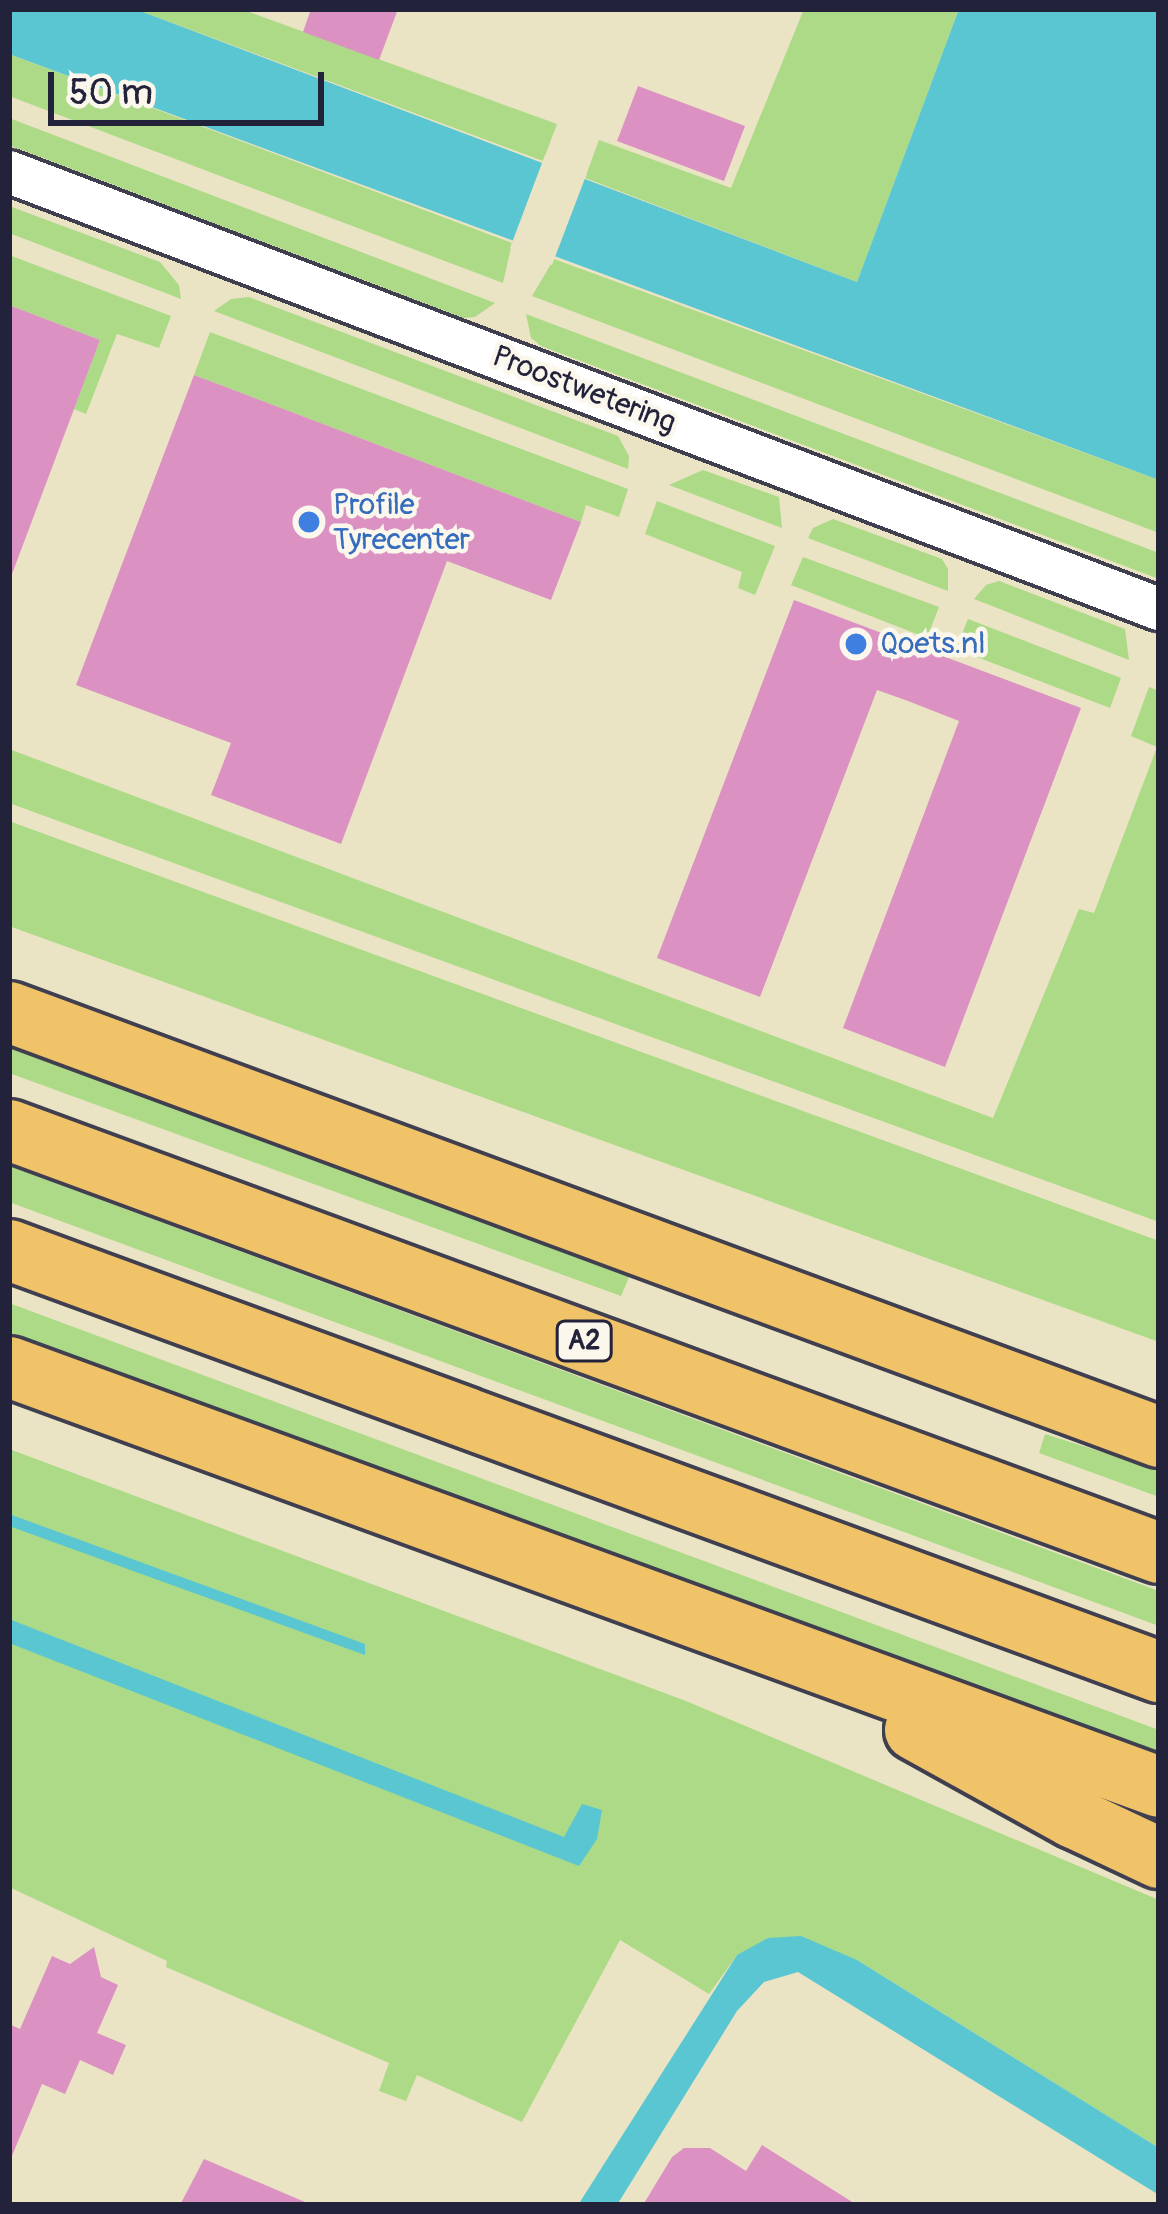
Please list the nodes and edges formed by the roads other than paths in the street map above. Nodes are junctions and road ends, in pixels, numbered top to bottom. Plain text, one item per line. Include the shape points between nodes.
1 (9, 172) edge
2 (1159, 609) edge
3 (9, 1012) edge
4 (9, 1130) edge
5 (9, 1250) edge
6 (892, 1338) junction
7 (9, 1366) edge
8 (1159, 1409) edge
9 (1159, 1437) edge
10 (1159, 1552) edge
11 (751, 1639) junction
12 (1159, 1672) edge
13 (1159, 1787) edge
14 (1159, 1858) edge

1 - 2 street, Proostwetering
3 - 6 highway
4 - 10 highway, A2
5 - 12 highway
6 - 8 highway
6 - 9 highway
7 - 11 highway
11 - 13 highway
11 - 14 highway

